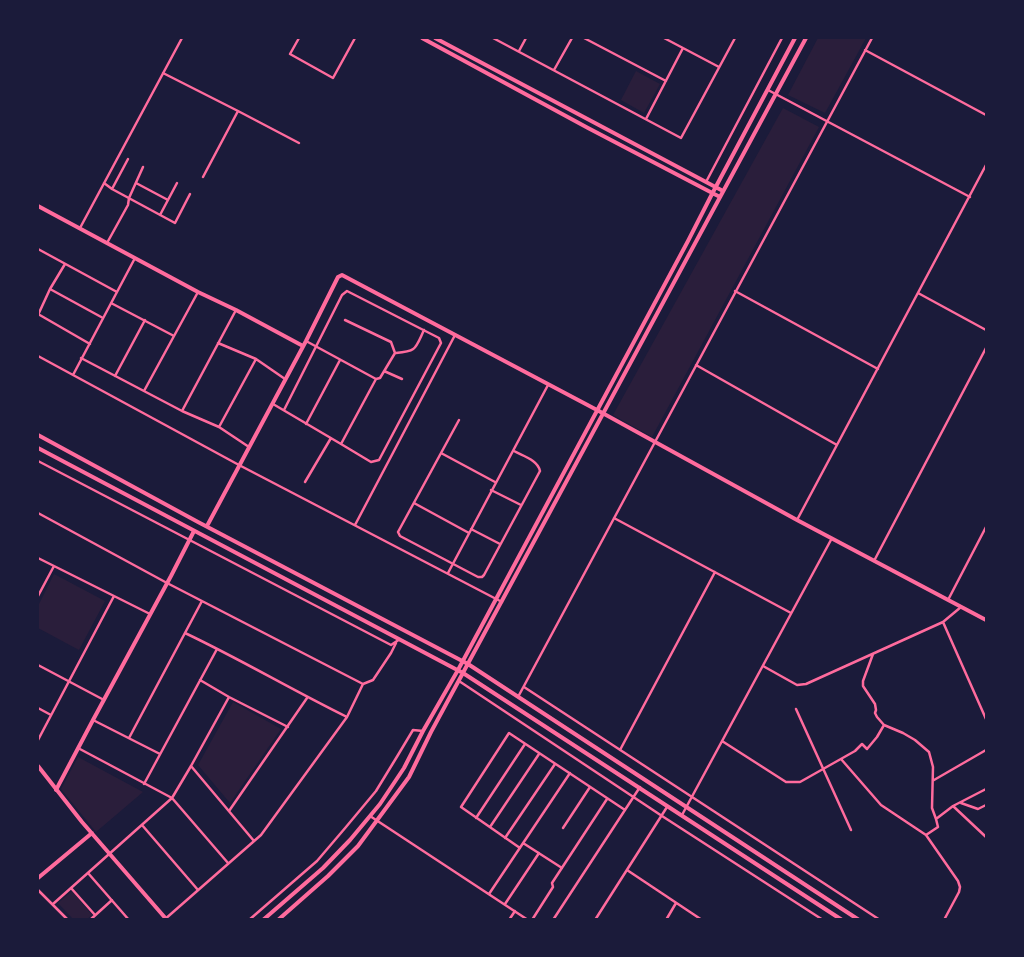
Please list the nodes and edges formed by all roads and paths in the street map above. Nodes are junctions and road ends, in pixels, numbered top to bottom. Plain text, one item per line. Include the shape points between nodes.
1 (182, 38) edge
2 (299, 38) edge
3 (355, 38) edge
4 (422, 38) edge
5 (436, 38) edge
6 (493, 38) edge
7 (526, 38) edge
8 (572, 38) edge
9 (584, 38) edge
10 (664, 38) edge
11 (735, 38) edge
12 (782, 38) edge
13 (794, 38) edge
14 (806, 38) edge
15 (872, 38) edge
16 (683, 48) junction
17 (865, 50) junction
18 (519, 51) junction
19 (719, 67) junction
20 (554, 70) junction
21 (163, 73) junction
22 (666, 81) junction
23 (767, 90) junction
24 (775, 94) junction
25 (238, 111) junction
26 (986, 115) edge
27 (646, 119) junction
28 (826, 121) junction
29 (299, 143) dead end
30 (128, 160) dead end
31 (986, 165) edge
32 (144, 167) dead end
33 (203, 177) dead end
34 (706, 182) junction
35 (104, 183) junction
36 (136, 183) junction
37 (176, 183) dead end
38 (715, 187) junction
39 (112, 189) junction
40 (723, 191) junction
41 (190, 194) dead end
42 (712, 194) junction
43 (720, 197) junction
44 (970, 197) junction
45 (129, 198) junction
46 (168, 200) junction
47 (38, 206) edge
48 (160, 215) junction
49 (80, 228) junction
50 (107, 243) junction
51 (38, 249) edge
52 (135, 258) junction
53 (65, 264) junction
54 (50, 289) junction
55 (735, 291) junction
56 (117, 292) junction
57 (198, 292) junction
58 (918, 293) junction
59 (111, 303) junction
60 (236, 310) junction
61 (38, 314) edge
62 (103, 318) junction
63 (144, 320) junction
64 (345, 320) dead end
65 (424, 330) junction
66 (986, 330) edge
67 (455, 335) junction
68 (174, 336) junction
69 (218, 343) junction
70 (90, 344) junction
71 (304, 344) junction
72 (316, 347) junction
73 (986, 348) edge
74 (395, 353) junction
75 (38, 356) edge
76 (81, 358) junction
77 (256, 359) junction
78 (340, 360) junction
79 (696, 365) junction
80 (878, 369) junction
81 (384, 370) junction
82 (73, 375) junction
83 (115, 376) junction
84 (285, 378) junction
85 (376, 379) junction
86 (402, 379) dead end
87 (548, 384) junction
88 (144, 391) junction
89 (272, 404) junction
90 (284, 410) junction
91 (597, 410) junction
92 (182, 411) junction
93 (603, 414) junction
94 (459, 420) dead end
95 (306, 424) junction
96 (220, 427) junction
97 (38, 435) edge
98 (331, 438) junction
99 (654, 442) junction
100 (341, 444) junction
101 (837, 445) junction
102 (249, 447) junction
103 (38, 448) edge
104 (514, 451) junction
105 (441, 453) junction
106 (38, 461) edge
107 (239, 465) junction
108 (305, 482) dead end
109 (496, 482) junction
110 (492, 490) junction
111 (414, 503) junction
112 (521, 505) junction
113 (38, 513) edge
114 (614, 518) junction
115 (797, 520) junction
116 (205, 525) junction
117 (355, 526) junction
118 (986, 527) edge
119 (471, 529) junction
120 (194, 530) junction
121 (198, 533) junction
122 (469, 533) junction
123 (832, 538) junction
124 (190, 540) junction
125 (500, 544) junction
126 (38, 558) edge
127 (874, 561) junction
128 (453, 564) junction
129 (54, 566) junction
130 (715, 572) junction
131 (448, 574) junction
132 (167, 583) junction
133 (38, 596) edge
134 (114, 596) junction
135 (496, 598) junction
136 (202, 600) junction
137 (948, 600) junction
138 (502, 602) junction
139 (961, 607) junction
140 (150, 614) junction
141 (791, 614) junction
142 (986, 620) edge
143 (943, 622) junction
144 (185, 633) junction
145 (398, 640) junction
146 (217, 648) junction
147 (873, 654) junction
148 (462, 662) junction
149 (468, 664) junction
150 (38, 665) edge
151 (763, 666) junction
152 (458, 670) junction
153 (463, 673) junction
154 (200, 680) junction
155 (459, 681) junction
156 (68, 682) junction
157 (363, 684) junction
158 (524, 687) junction
159 (229, 697) junction
160 (518, 697) junction
161 (307, 698) junction
162 (104, 700) junction
163 (38, 708) edge
164 (796, 709) dead end
165 (51, 715) junction
166 (347, 717) junction
167 (986, 719) edge
168 (93, 720) junction
169 (884, 725) junction
170 (288, 727) junction
171 (423, 730) junction
172 (129, 738) junction
173 (38, 740) edge
174 (722, 741) junction
175 (525, 744) junction
176 (78, 748) junction
177 (620, 750) junction
178 (986, 750) edge
179 (539, 753) junction
180 (160, 754) junction
181 (842, 759) junction
182 (555, 764) junction
183 (38, 766) edge
184 (191, 766) junction
185 (822, 769) junction
186 (570, 773) junction
187 (933, 781) junction
188 (144, 784) junction
189 (590, 787) junction
190 (640, 787) junction
191 (986, 789) edge
192 (56, 790) junction
193 (692, 796) junction
194 (634, 797) junction
195 (172, 798) junction
196 (608, 799) junction
197 (959, 803) junction
198 (986, 805) edge
199 (668, 806) junction
200 (953, 806) junction
201 (686, 808) junction
202 (625, 810) junction
203 (230, 811) junction
204 (682, 815) junction
205 (370, 816) junction
206 (662, 816) junction
207 (476, 818) junction
208 (936, 819) junction
209 (377, 820) junction
210 (142, 825) junction
211 (490, 827) junction
212 (563, 828) dead end
213 (851, 830) dead end
214 (92, 833) junction
215 (926, 835) junction
216 (986, 837) edge
217 (505, 838) junction
218 (254, 841) junction
219 (523, 843) junction
220 (520, 848) junction
221 (539, 853) junction
222 (110, 854) junction
223 (228, 864) junction
224 (562, 868) junction
225 (627, 870) junction
226 (88, 873) junction
227 (38, 878) edge
228 (71, 888) junction
229 (38, 890) edge
230 (198, 890) junction
231 (489, 894) junction
232 (112, 900) junction
233 (676, 903) junction
234 (52, 904) junction
235 (505, 904) junction
236 (515, 911) junction
237 (95, 915) junction
238 (128, 919) edge
239 (165, 919) edge
240 (68, 920) edge
241 (90, 920) edge
242 (249, 920) edge
243 (264, 920) edge
244 (278, 920) edge
245 (509, 920) edge
246 (528, 920) edge
247 (532, 920) edge
248 (552, 920) edge
249 (595, 920) edge
250 (666, 920) edge
251 (702, 920) edge
252 (823, 920) edge
253 (842, 920) edge
254 (859, 920) edge
255 (880, 920) edge
256 (944, 920) edge

1 - 21 street
2 - 3 street via 290,54 333,78
4 - 42 street
5 - 34 street
6 - 18 street
7 - 18 street
8 - 20 street
9 - 22 street
10 - 16 street
11 - 19 street
12 - 34 street
13 - 23 street
14 - 24 street
15 - 17 street
16 - 19 street
16 - 22 street
17 - 26 street
17 - 28 street
18 - 20 street
19 - 27 street via 682,138
20 - 27 street
21 - 25 street
21 - 35 street
22 - 27 street
23 - 24 street
23 - 38 street
24 - 28 street
24 - 40 street
25 - 29 street
25 - 33 street
28 - 44 street
28 - 55 street
30 - 39 street
31 - 44 street
32 - 36 street
34 - 38 street
35 - 39 street
35 - 49 street
36 - 45 street
36 - 46 street
37 - 46 street
38 - 40 street
38 - 42 street
39 - 45 street
40 - 43 street
41 - 48 street via 175,223
42 - 43 street
42 - 91 street
43 - 93 street
44 - 58 street
45 - 48 street
45 - 50 street
46 - 48 street
47 - 49 street
49 - 50 street
50 - 52 street
51 - 53 street
52 - 56 street
52 - 57 street
53 - 54 street
53 - 56 street
54 - 61 street
54 - 62 street
55 - 79 street
55 - 80 street
56 - 59 street
57 - 60 street
57 - 68 street
58 - 66 street
58 - 80 street
59 - 62 street
59 - 63 street
60 - 69 street
60 - 71 street
61 - 70 street
62 - 70 street
63 - 68 street
63 - 83 street
64 - 74 street via 391,342
65 - 72 street via 347,291 342,294
65 - 74 street via 416,348
65 - 100 street via 442,343 379,460 371,462
67 - 71 street via 342,275 338,276
67 - 87 street
67 - 117 street
68 - 88 street
69 - 77 street
69 - 92 street
70 - 76 street
71 - 72 street
71 - 84 street
72 - 78 street
72 - 90 street
73 - 127 street
74 - 81 street
75 - 82 street
76 - 82 street
76 - 83 street
77 - 84 street
77 - 96 street
78 - 85 street
78 - 95 street
79 - 99 street
79 - 101 street
80 - 101 street
81 - 85 street
81 - 86 street
82 - 107 street
83 - 88 street
84 - 89 street
85 - 100 street
87 - 91 street
87 - 104 street
88 - 92 street
89 - 90 street
89 - 102 street
90 - 95 street
91 - 93 street
91 - 135 street
92 - 96 street
93 - 99 street
93 - 138 street
94 - 105 street
95 - 98 street
96 - 102 street
97 - 116 street
98 - 100 street
98 - 108 street
99 - 114 street
99 - 115 street
101 - 115 street
102 - 107 street
103 - 120 street
104 - 109 street
104 - 112 street via 540,468
105 - 109 street
105 - 111 street
106 - 124 street
107 - 116 street
107 - 117 street
109 - 110 street
110 - 112 street
110 - 119 street
111 - 122 street
111 - 128 street via 398,532 400,536
112 - 125 street
113 - 132 street
114 - 130 street
114 - 158 street
115 - 123 street
116 - 121 street
116 - 148 street
117 - 131 street
118 - 137 street
119 - 122 street
119 - 125 street
120 - 121 street
120 - 124 street
121 - 145 street
122 - 128 street
123 - 127 street
123 - 141 street
124 - 132 street
124 - 145 street via 391,645
125 - 128 street via 482,577
126 - 129 street
127 - 137 street
128 - 131 street
129 - 133 street
129 - 134 street
130 - 141 street
130 - 177 street
131 - 135 street
132 - 136 street
132 - 140 street
134 - 140 street
134 - 156 street
135 - 138 street
135 - 148 street
136 - 144 street
136 - 157 street
137 - 139 street
138 - 149 street
139 - 142 street
139 - 143 street
140 - 162 street
141 - 151 street
143 - 147 street
143 - 167 street
144 - 146 street
144 - 172 street
145 - 152 street
145 - 157 street via 373,680
146 - 154 street
146 - 161 street
147 - 151 street via 797,685
147 - 169 street via 862,686
148 - 149 street
148 - 152 street
149 - 153 street
149 - 160 street
150 - 156 street
151 - 174 street
152 - 153 street
152 - 171 street
153 - 155 street
153 - 190 street
154 - 159 street
154 - 180 street
155 - 194 street
155 - 209 street via 409,777
156 - 162 street
156 - 165 street
157 - 166 street
158 - 160 street
158 - 177 street
159 - 170 street
159 - 184 street
160 - 201 street
161 - 166 street
161 - 170 street
162 - 168 street
163 - 165 street
164 - 185 street
165 - 173 street
166 - 218 street
168 - 172 street
168 - 176 street
169 - 181 street via 867,749 862,744
169 - 187 street via 915,740 928,752
170 - 203 street
171 - 205 street via 404,768
171 - 242 street via 413,730 376,790 317,861
172 - 180 street
174 - 185 street via 786,782 800,782
174 - 193 street
175 - 179 street
175 - 207 street
175 - 207 street via 509,733 461,807
176 - 188 street
176 - 192 street
177 - 193 street
178 - 187 street
179 - 182 street
179 - 211 street
180 - 188 street
181 - 185 street
181 - 215 street via 882,805
182 - 186 street
182 - 217 street
183 - 192 street
184 - 195 street
184 - 203 street
185 - 213 street
186 - 189 street
186 - 219 street
187 - 208 street via 932,808
188 - 195 street
189 - 196 street
189 - 212 street
190 - 194 street
190 - 199 street
191 - 197 street
192 - 214 street
193 - 201 street
193 - 255 street
194 - 202 street
194 - 206 street
195 - 210 street
195 - 223 street
196 - 202 street
196 - 224 street
197 - 198 street via 978,809
197 - 200 street
199 - 204 street
199 - 206 street
200 - 208 street
200 - 216 street
201 - 204 street
201 - 254 street
202 - 248 street
203 - 218 street
204 - 253 street
205 - 209 street
205 - 243 street via 323,868
206 - 225 street
206 - 252 street
207 - 211 street
208 - 215 street via 938,827
209 - 231 street
209 - 244 street via 358,846
210 - 222 street
210 - 230 street
211 - 217 street
214 - 222 street
214 - 227 street
215 - 256 street via 960,887
217 - 220 street
218 - 223 street
219 - 220 street
219 - 221 street
220 - 231 street
221 - 224 street
221 - 235 street
222 - 226 street
222 - 239 street
223 - 230 street
224 - 247 street
225 - 233 street
225 - 249 street
226 - 228 street
226 - 232 street
228 - 234 street
228 - 237 street
229 - 234 street
230 - 239 street
231 - 235 street
232 - 237 street
232 - 238 street
233 - 250 street
233 - 251 street
234 - 240 street
235 - 236 street
236 - 245 street
236 - 246 street
237 - 241 street

